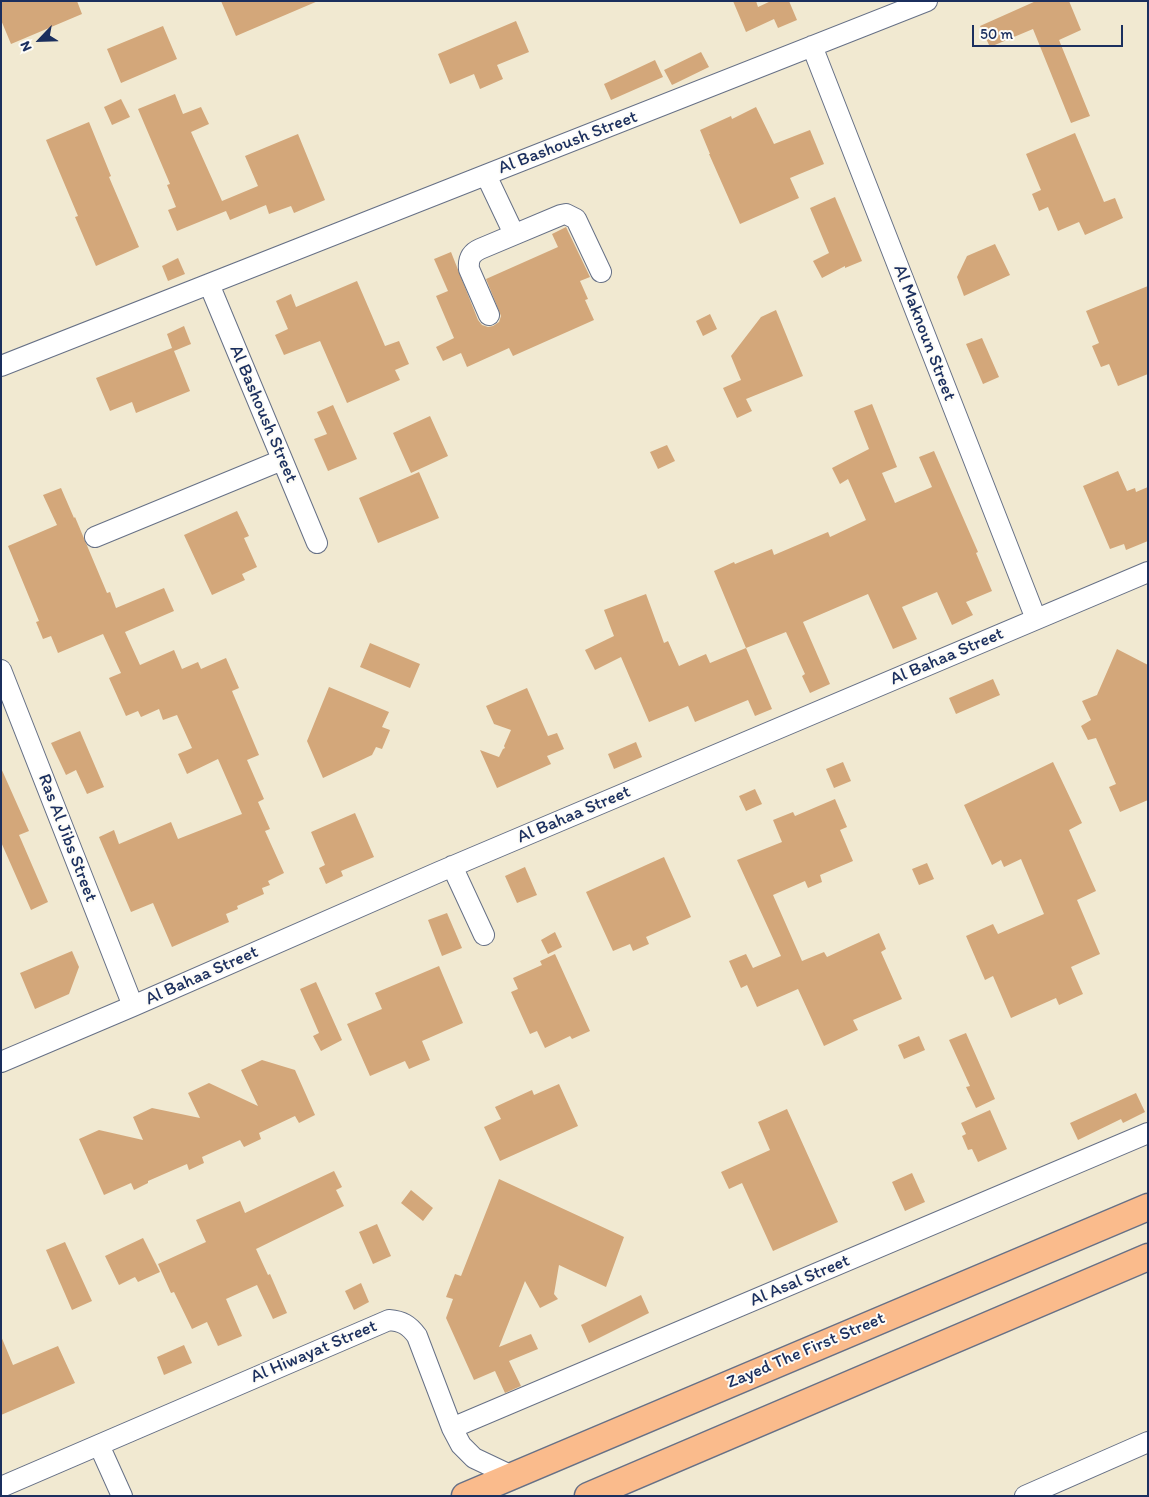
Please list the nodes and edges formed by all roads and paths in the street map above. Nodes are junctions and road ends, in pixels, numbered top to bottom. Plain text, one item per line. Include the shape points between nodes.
1 (927, 1) edge
2 (812, 46) junction
3 (486, 175) junction
4 (514, 234) junction
5 (601, 272) dead end
6 (209, 284) junction
7 (489, 315) dead end
8 (1, 366) edge
9 (282, 460) junction
10 (95, 537) dead end
11 (316, 543) dead end
12 (1148, 572) edge
13 (1036, 620) junction
14 (1, 670) edge
15 (452, 866) junction
16 (484, 935) dead end
17 (133, 1006) junction
18 (1, 1062) edge
19 (1148, 1134) edge
20 (1148, 1207) edge
21 (1148, 1257) edge
22 (452, 1428) junction
23 (1148, 1442) edge
24 (99, 1445) junction
25 (512, 1476) junction
26 (1, 1487) edge
27 (122, 1496) edge
28 (464, 1496) edge
29 (588, 1496) edge
30 (1025, 1496) edge

1 - 2 street, Al Bashoush Street
2 - 3 street, Al Bashoush Street
2 - 13 street, Al Maknoun Street
3 - 4 street
3 - 6 street, Al Bashoush Street
4 - 5 street via 561,215 572,216 580,224
4 - 7 street via 475,252 468,262 468,269
6 - 8 street, Al Bashoush Street
6 - 9 street, Al Bashoush Street
9 - 10 street
9 - 11 street, Al Bashoush Street
12 - 13 street, Al Bahaa Street
13 - 15 street, Al Bahaa Street
14 - 17 street, Ras Al Jibs Street
15 - 16 street
15 - 17 street, Al Bahaa Street
17 - 18 street, Al Bahaa Street
19 - 22 street, Al Asal Street
20 - 25 main road, Zayed The First Street
21 - 29 main road
22 - 24 street, Al Hiwayat Street via 417,1336 410,1326 389,1320
22 - 25 street, Al Hiwayat Street via 461,1445 474,1458
23 - 30 street
24 - 26 street, Al Hiwayat Street
24 - 27 street
25 - 28 main road, Zayed The First Street

